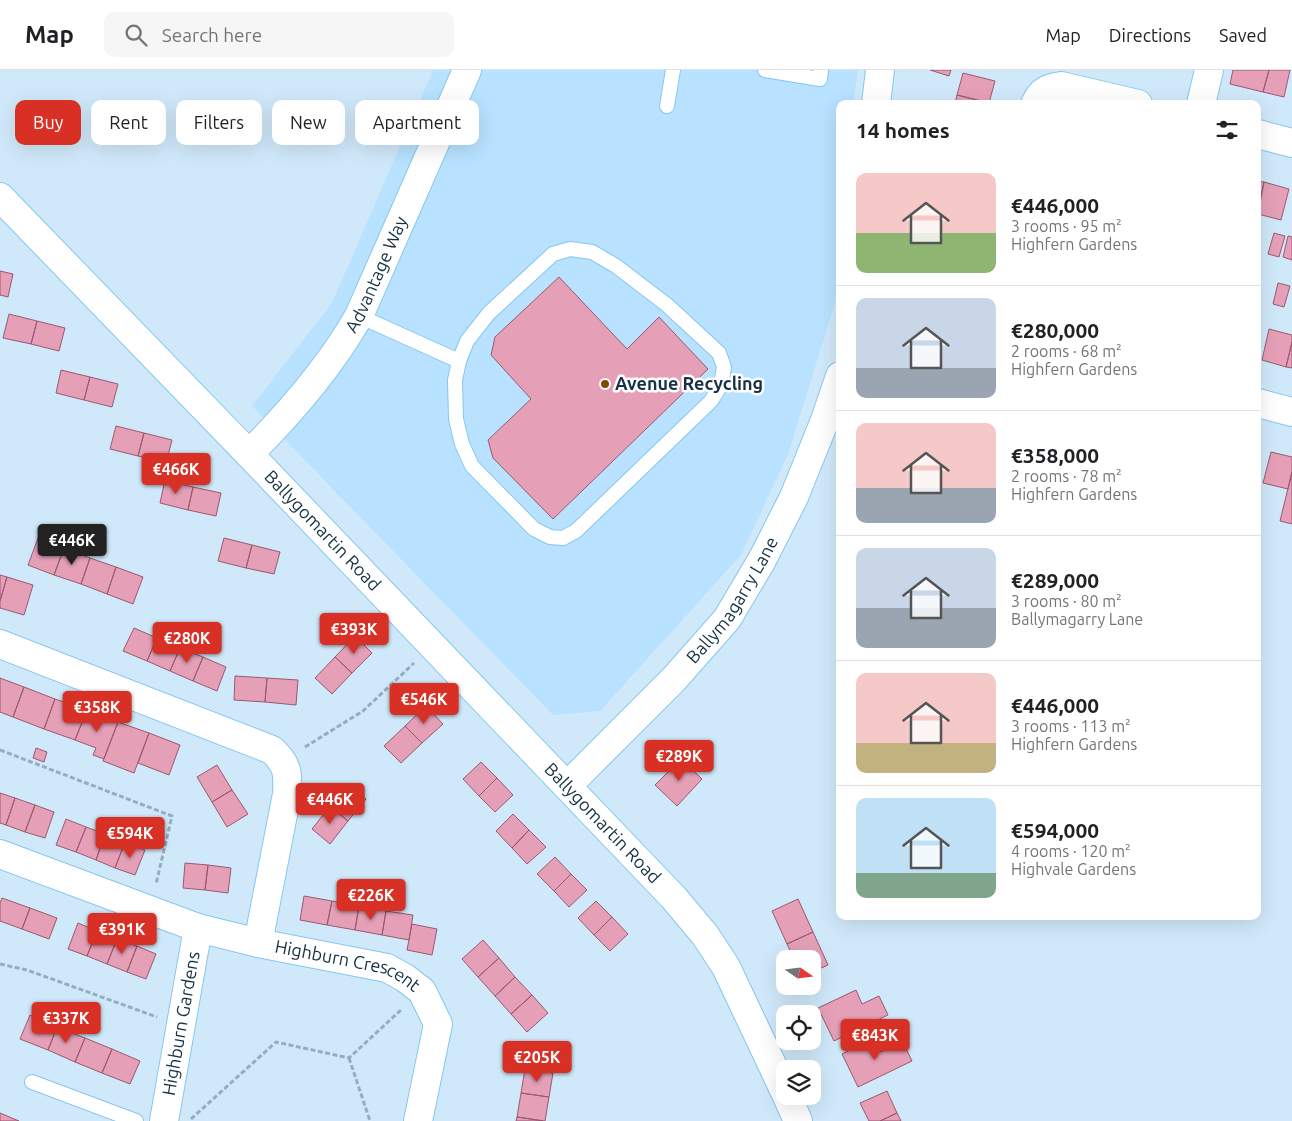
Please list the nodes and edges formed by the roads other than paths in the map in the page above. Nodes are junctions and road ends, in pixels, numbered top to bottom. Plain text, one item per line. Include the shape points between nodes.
1 (467, 70) edge
2 (673, 70) edge
3 (765, 70) edge
4 (821, 70) edge
5 (880, 70) edge
6 (1209, 70) edge
7 (876, 100) edge
8 (1037, 100) edge
9 (1121, 100) edge
10 (1202, 100) edge
11 (666, 106) dead end
12 (1261, 135) edge
13 (1292, 143) edge
14 (0, 197) edge
15 (359, 316) junction
16 (458, 360) junction
17 (836, 388) edge
18 (1261, 404) edge
19 (1292, 412) edge
20 (250, 454) junction
21 (0, 644) edge
22 (567, 786) junction
23 (0, 854) edge
24 (198, 928) junction
25 (258, 943) junction
26 (776, 1073) edge
27 (32, 1082) dead end
28 (791, 1105) edge
29 (136, 1121) edge
30 (164, 1121) edge
31 (418, 1121) edge
32 (798, 1121) edge

1 - 15 street, Advantage Way
2 - 11 lane
3 - 4 lane via 820,79
5 - 7 street
6 - 10 street
8 - 9 street via 1049,88 1061,86
12 - 13 street
14 - 20 street, Ballygomartin Road
15 - 16 lane
15 - 20 street, Advantage Way via 317,378
16 - 16 lane via 467,341 489,313 553,254 570,249 592,252 623,271 719,352 724,367 722,385 711,401 576,531 563,538 550,537 534,528 472,466 456,419
17 - 22 street, Ballymagarry Lane via 794,497 727,619 674,679
18 - 19 street
20 - 22 street, Ballygomartin Road
21 - 25 street via 272,750 283,761 288,776 286,794
22 - 26 street, Ballygomartin Road via 705,935 733,980
23 - 24 street, Highburn Crescent
24 - 25 street, Highburn Crescent
24 - 30 street, Highburn Gardens
25 - 31 street, Highburn Crescent via 387,968 422,992 438,1024
27 - 29 lane
28 - 32 street

